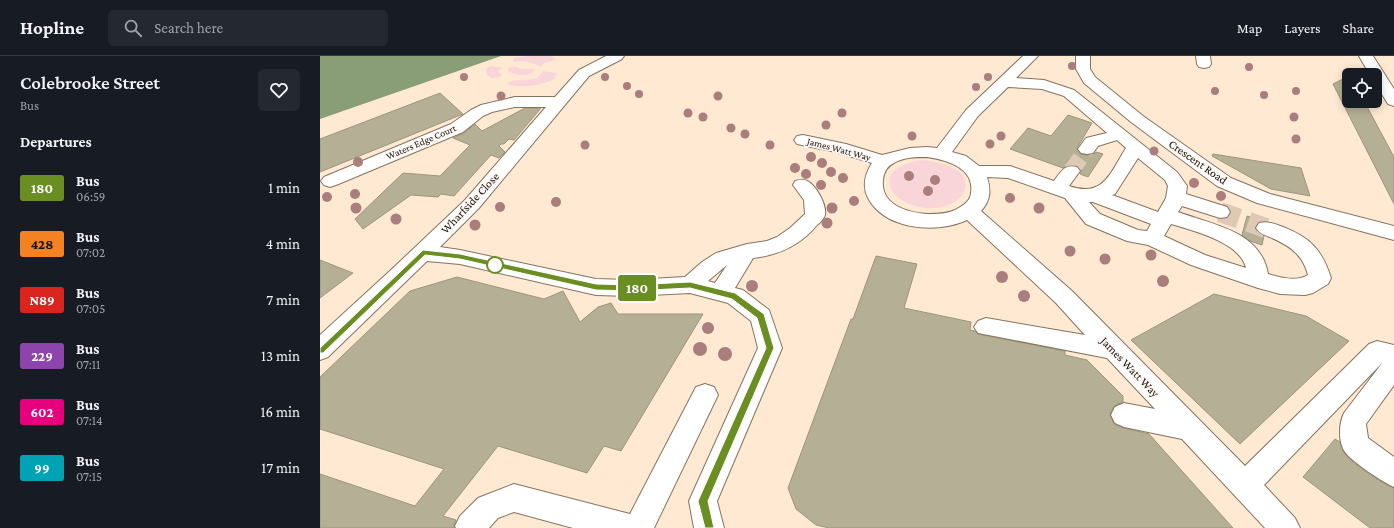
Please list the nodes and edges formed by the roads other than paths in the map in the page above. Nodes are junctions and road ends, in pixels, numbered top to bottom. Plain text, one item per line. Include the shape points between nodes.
1 (617, 56) edge
2 (1031, 56) edge
3 (1083, 56) edge
4 (1366, 56) edge
5 (1005, 82) junction
6 (1394, 101) edge
7 (558, 102) junction
8 (1121, 134) junction
9 (1136, 147) junction
10 (1088, 149) tunnel mouth
11 (942, 154) junction
12 (974, 170) junction
13 (1071, 171) dead end
14 (330, 181) dead end
15 (802, 185) dead end
16 (1076, 196) junction
17 (1176, 197) junction
18 (969, 211) junction
19 (1220, 212) tunnel mouth
20 (1159, 227) junction
21 (1266, 228) tunnel mouth
22 (1394, 233) edge
23 (747, 251) junction
24 (423, 253) junction
25 (1258, 280) junction
26 (690, 285) junction
27 (721, 292) junction
28 (986, 327) dead end
29 (1113, 349) junction
30 (320, 350) edge
31 (1393, 368) edge
32 (705, 395) dead end
33 (1124, 415) dead end
34 (1188, 428) junction
35 (1394, 474) edge
36 (1244, 486) junction
37 (470, 526) dead end
38 (628, 528) edge
39 (639, 528) edge
40 (709, 528) edge
41 (1285, 528) edge

1 - 7 street, Wharfside Close via 584,73
2 - 5 street
3 - 22 street, Crescent Road via 1084,69 1089,80 1137,119 1224,182 1264,199
4 - 6 street
5 - 8 street via 1044,84 1069,93
5 - 11 street via 972,113
7 - 14 street, Waters Edge Court via 515,102 487,108 457,128
7 - 24 street, Wharfside Close via 472,204
8 - 9 street
8 - 10 street via 1092,142
9 - 16 street via 1108,190
9 - 17 street via 1176,182
11 - 12 street, James Watt Way via 958,159
11 - 18 street, James Watt Way via 909,153 878,169 874,193 882,205 907,218 927,221 954,218
12 - 16 street via 1010,172
12 - 18 street via 980,179 982,192
13 - 16 street
15 - 23 street via 813,199 815,215 804,229 790,240 772,247
16 - 20 street via 1093,219 1134,236
17 - 19 street
17 - 20 street
18 - 29 street, James Watt Way via 1064,297
20 - 25 street via 1198,260
20 - 25 street via 1253,259
21 - 25 street via 1308,250 1316,262 1320,278 1304,287 1280,286
23 - 26 street via 723,258
23 - 27 street
24 - 26 street via 460,257 596,287
24 - 30 street, Wharfside Close
26 - 27 street
27 - 40 street via 735,296 761,316 770,348 703,501
28 - 29 street
29 - 34 street, James Watt Way
31 - 35 street via 1353,421 1355,444
31 - 36 street via 1377,351
32 - 39 street
33 - 34 street
34 - 36 street, James Watt Way
36 - 41 street, James Watt Way
37 - 38 street via 488,508 514,498

